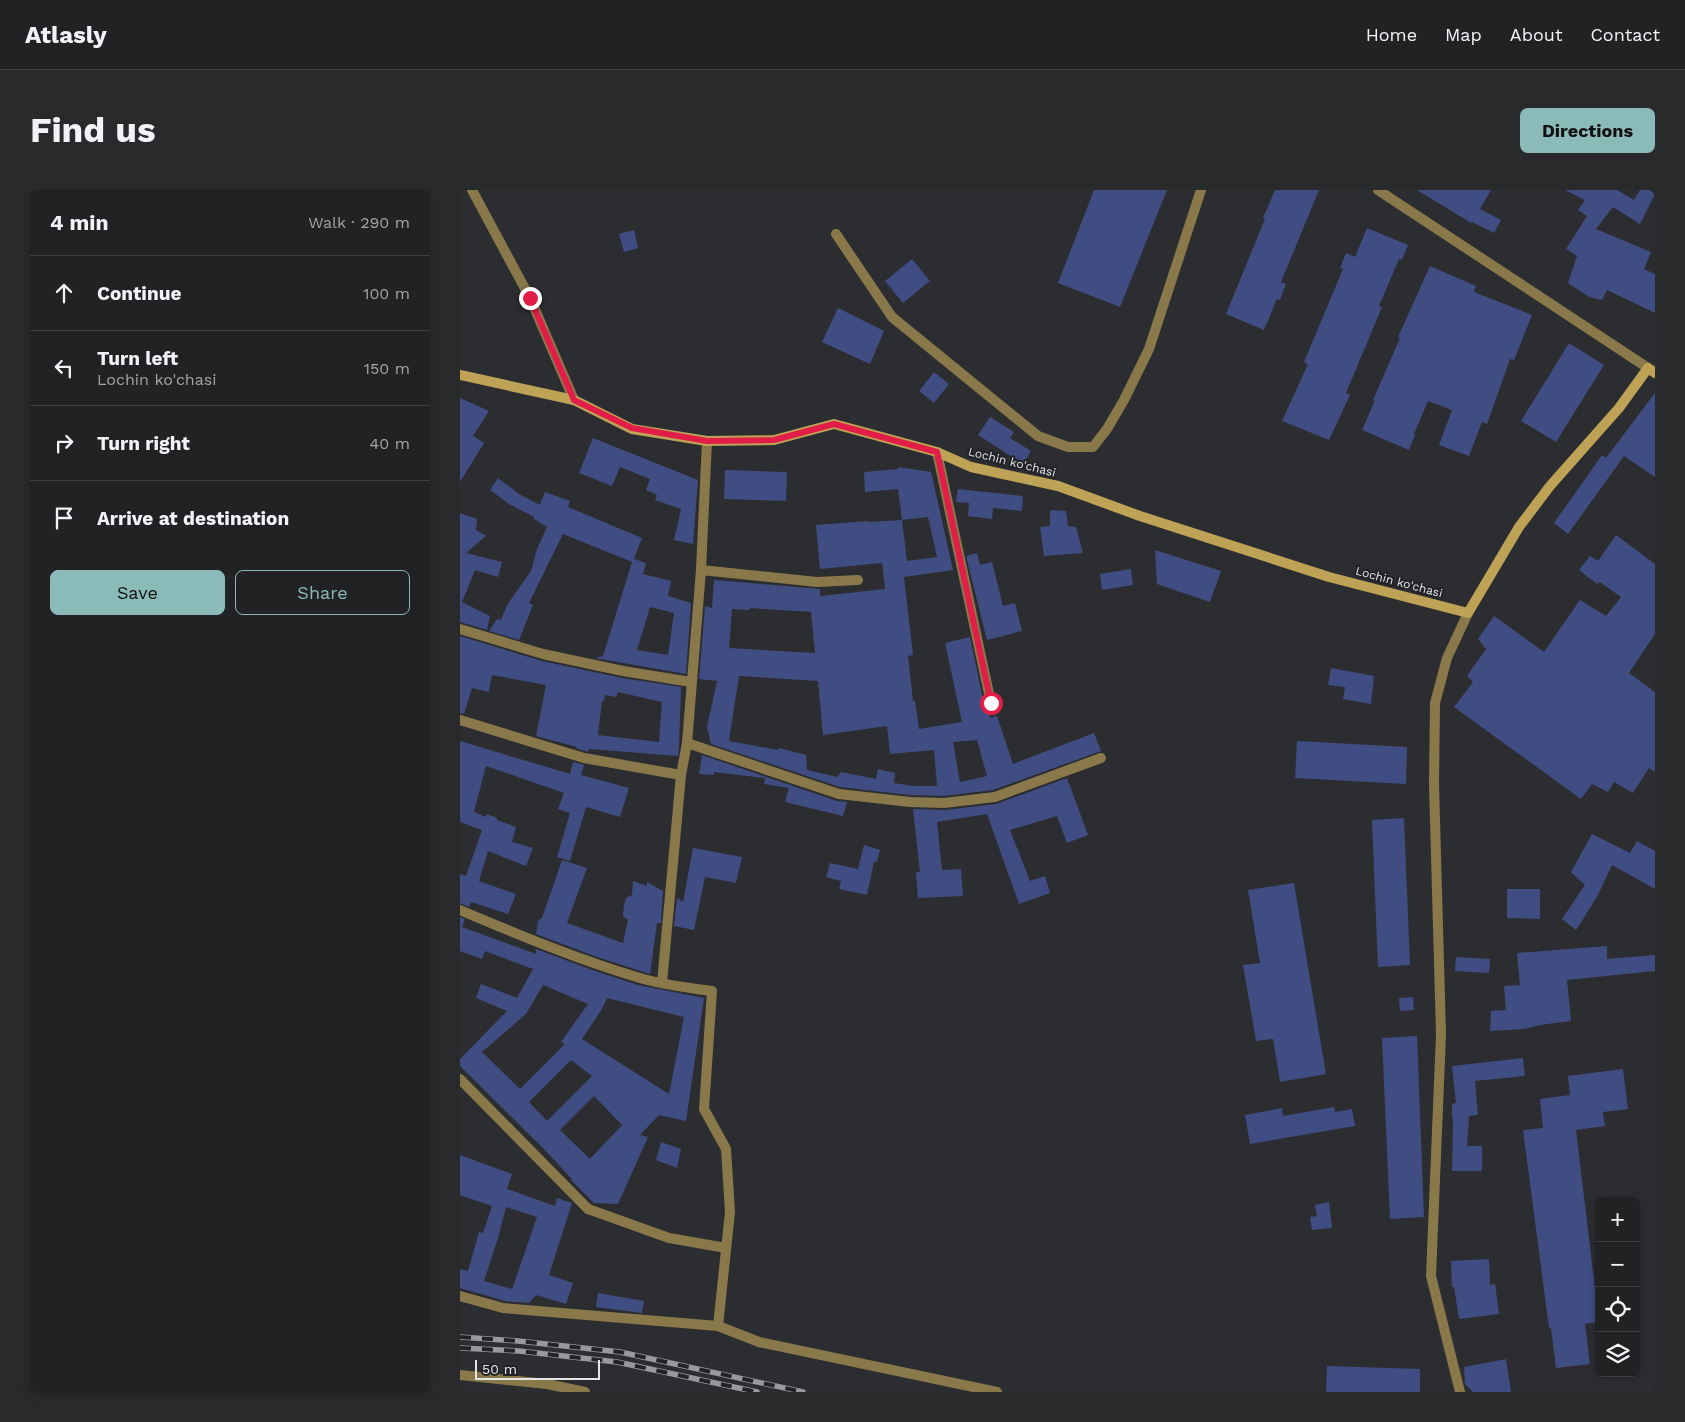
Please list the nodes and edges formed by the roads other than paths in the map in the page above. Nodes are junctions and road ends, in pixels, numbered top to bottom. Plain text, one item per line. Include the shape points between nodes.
1 (472, 190) edge
2 (1201, 190) edge
3 (1378, 190) edge
4 (836, 234) dead end
5 (1651, 371) edge
6 (460, 375) edge
7 (574, 400) junction
8 (707, 441) junction
9 (937, 452) junction
10 (700, 570) junction
11 (858, 580) dead end
12 (1468, 613) junction
13 (460, 629) edge
14 (691, 682) junction
15 (991, 703) dead end
16 (460, 720) edge
17 (687, 743) junction
18 (1101, 758) dead end
19 (681, 775) junction
20 (460, 910) edge
21 (662, 984) junction
22 (460, 1079) edge
23 (726, 1248) junction
24 (460, 1296) edge
25 (718, 1326) junction
26 (460, 1375) edge
27 (585, 1392) edge
28 (997, 1392) edge
29 (1460, 1392) edge

1 - 7 street via 530,298
2 - 4 street via 1149,349 1124,400 1093,447 1068,447 1038,436 892,317
3 - 5 street
5 - 12 street via 1550,486 1519,527
6 - 7 street, Lochin ko'chasi
7 - 8 street, Lochin ko'chasi via 632,428
8 - 9 street, Lochin ko'chasi via 774,440 834,424
8 - 10 street
9 - 12 street, Lochin ko'chasi via 971,467 1058,486 1329,577
9 - 15 street
10 - 11 street via 817,582
10 - 14 street
12 - 29 street via 1447,658 1435,703 1434,784 1441,1034 1431,1276
13 - 14 street via 543,654
14 - 17 street
16 - 19 street via 584,758
17 - 18 street via 839,794 910,802 944,803 995,797
17 - 19 street
19 - 21 street
20 - 21 street via 548,946
21 - 23 street via 712,991 704,1109 726,1149 730,1212
22 - 23 street via 588,1209 669,1238
23 - 25 street
24 - 25 street via 503,1308
25 - 28 street via 759,1342
26 - 27 street via 546,1384

